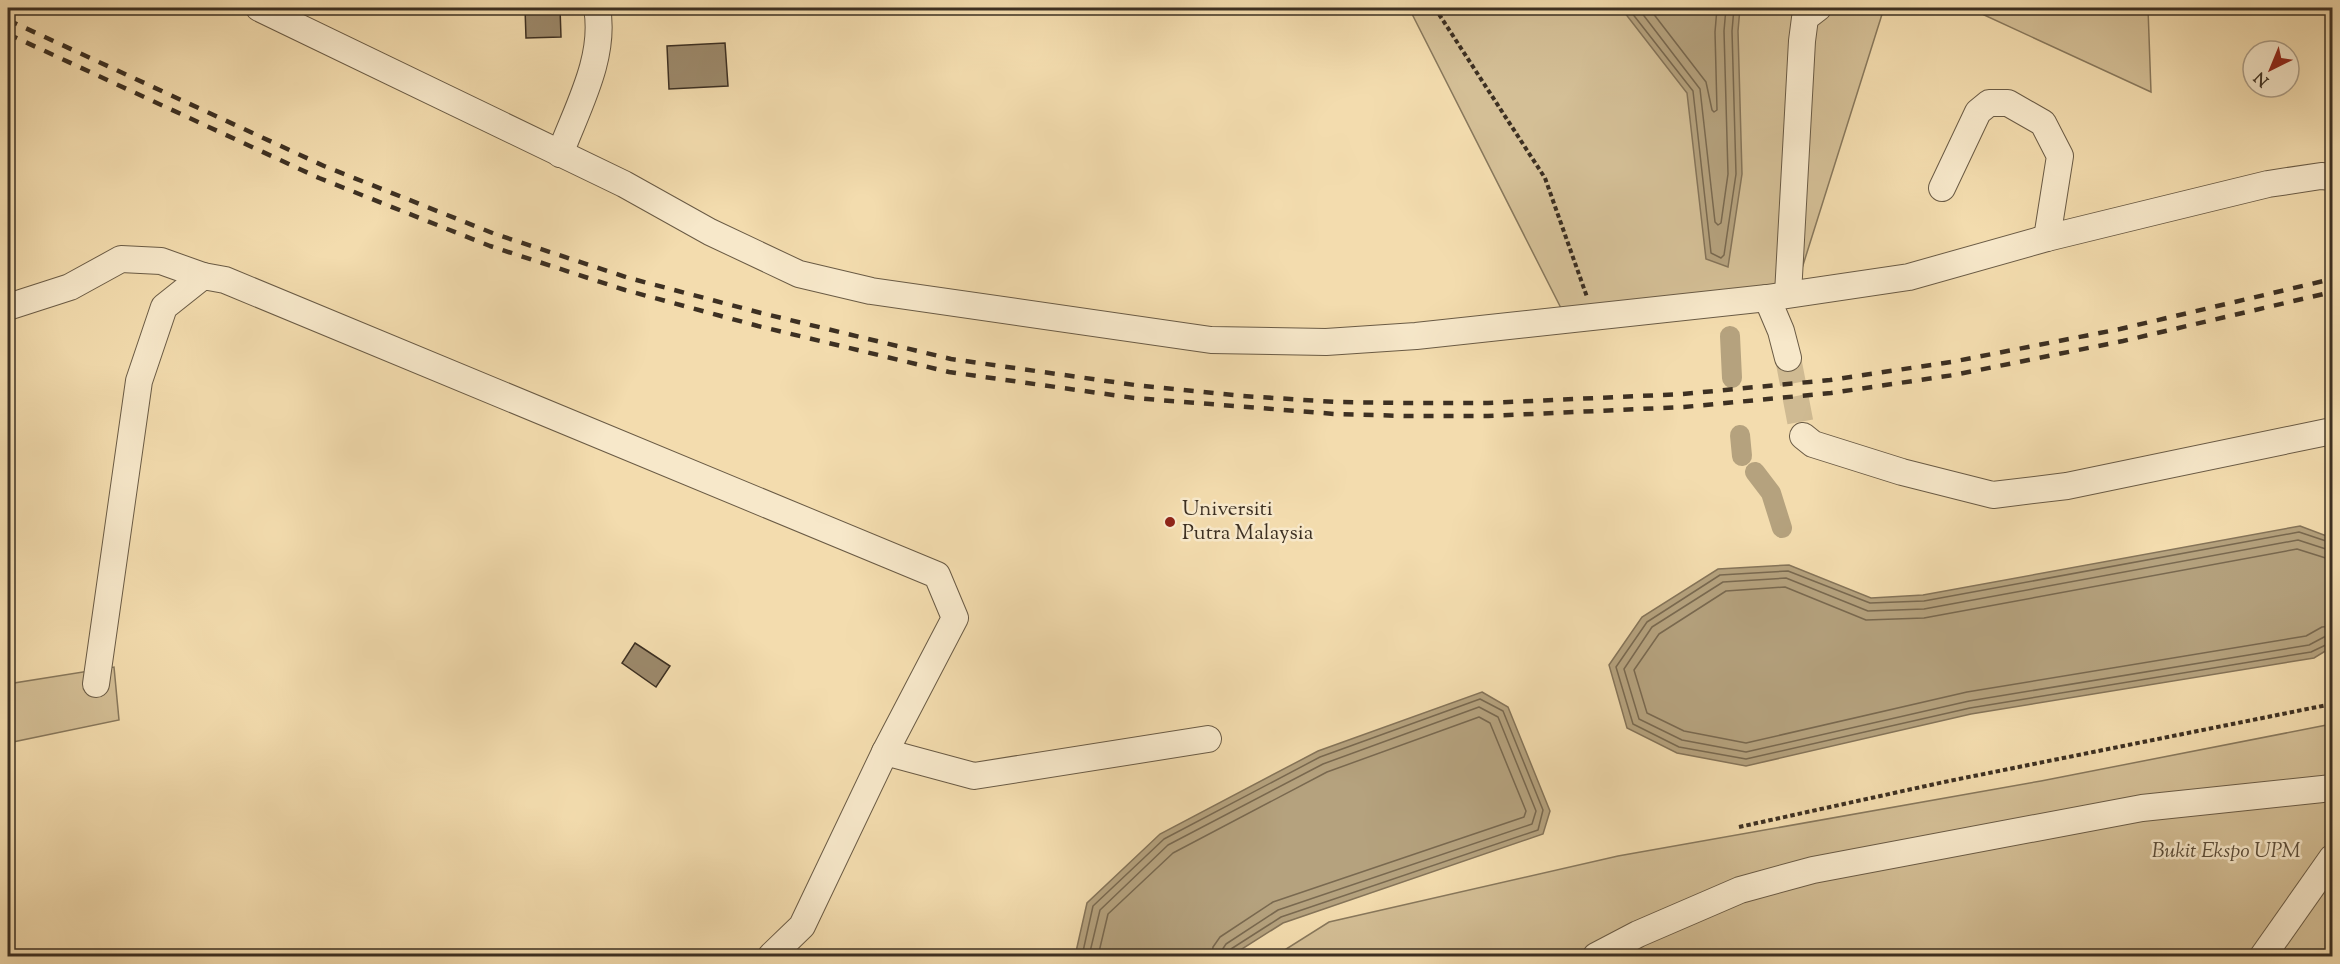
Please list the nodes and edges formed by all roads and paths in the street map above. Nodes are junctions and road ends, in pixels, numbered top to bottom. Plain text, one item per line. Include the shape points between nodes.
1 (259, 8) edge
2 (597, 8) edge
3 (1435, 8) edge
4 (1818, 8) edge
5 (560, 154) junction
6 (2332, 177) edge
7 (1942, 188) dead end
8 (2047, 238) junction
9 (214, 278) junction
10 (1778, 296) junction
11 (8, 307) edge
12 (1595, 318) junction
13 (1788, 358) tunnel mouth
14 (2332, 432) edge
15 (1803, 436) dead end
16 (96, 684) dead end
17 (2332, 704) edge
18 (1208, 739) dead end
19 (885, 752) junction
20 (2332, 788) edge
21 (1739, 827) dead end
22 (2332, 858) edge
23 (771, 957) edge
24 (1596, 957) edge
25 (2263, 957) edge

1 - 5 street
2 - 5 street via 600,25 595,63
3 - 12 path via 1545,178
4 - 10 street via 1805,18
5 - 12 street via 799,274 871,291 1211,340 1326,342
6 - 8 street via 2268,184
7 - 8 street via 1978,112 1989,103 2008,104 2043,123 2060,156
8 - 10 street via 1909,277
9 - 11 street via 161,261 121,259 70,287
9 - 16 street via 164,307 139,381
9 - 19 street via 937,575 955,618
10 - 12 street
10 - 13 street via 1780,331
14 - 15 street via 2067,486 1993,495 1902,472 1813,444
17 - 21 path via 1955,779
18 - 19 street via 974,776
19 - 23 street via 802,926
20 - 24 street via 2142,808 1813,870 1740,890 1638,934
22 - 25 street

